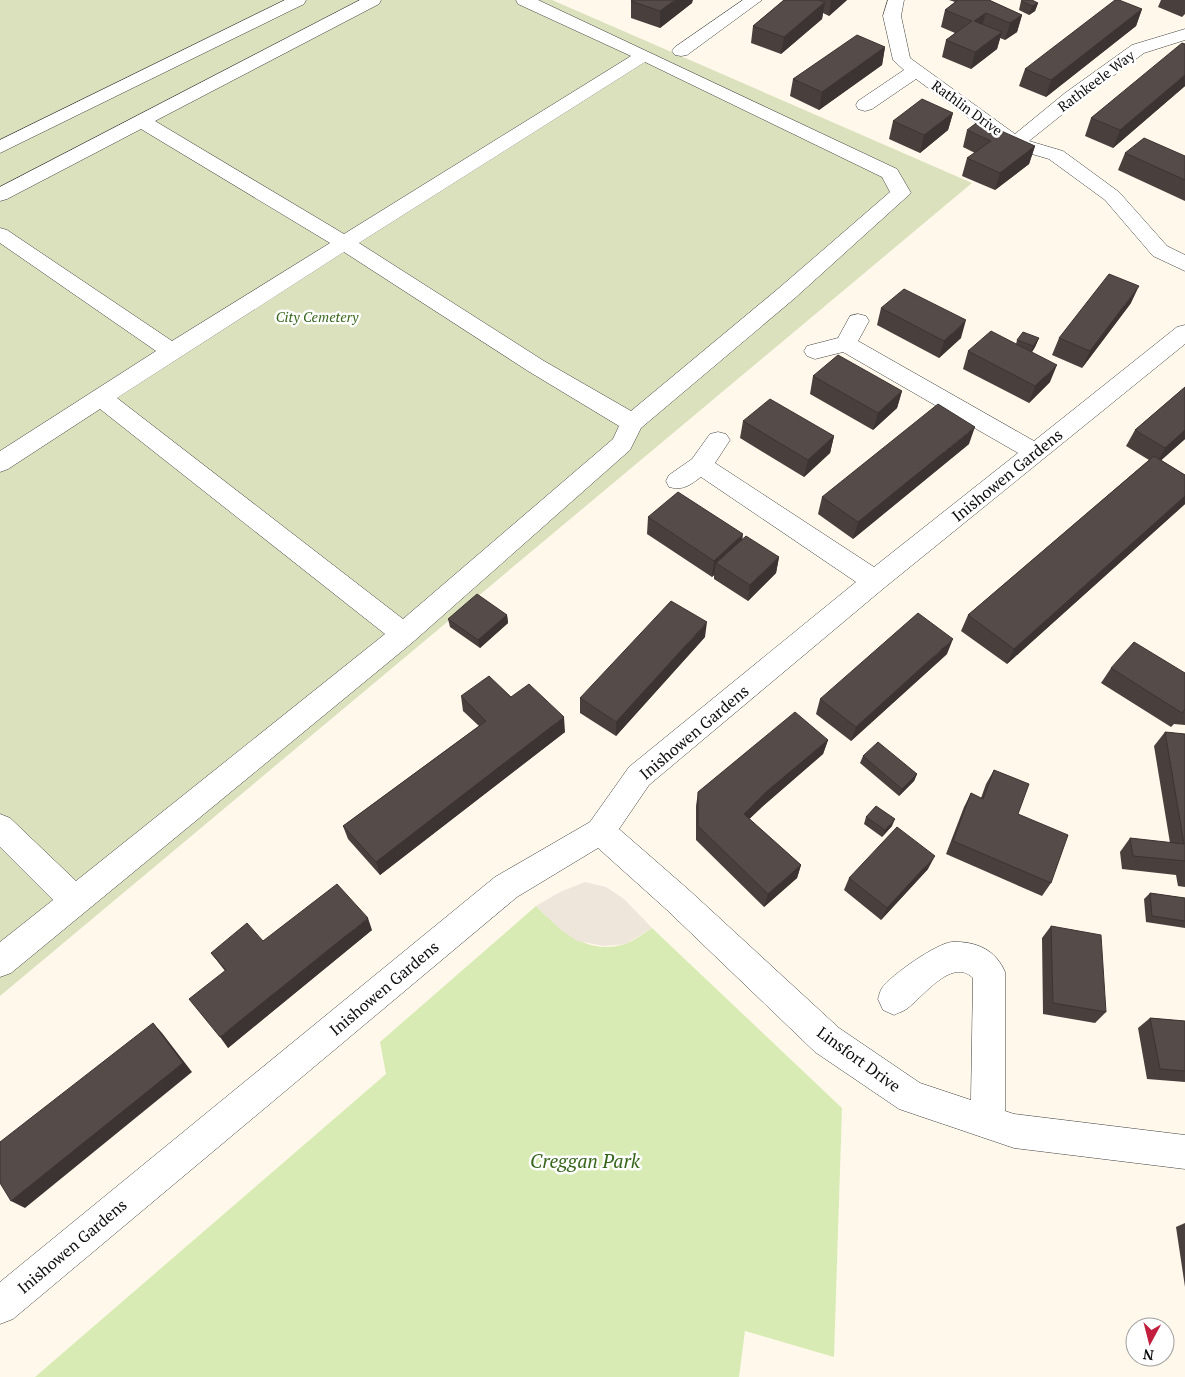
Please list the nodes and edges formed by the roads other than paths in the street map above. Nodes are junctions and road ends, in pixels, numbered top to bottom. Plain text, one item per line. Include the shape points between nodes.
1 (298, 0) edge
2 (373, 0) edge
3 (524, 0) edge
4 (754, 0) edge
5 (896, 0) edge
6 (292, 22) junction
7 (1185, 34) edge
8 (681, 51) dead end
9 (644, 55) junction
10 (916, 70) junction
11 (866, 105) dead end
12 (141, 121) junction
13 (1015, 143) junction
14 (0, 147) edge
15 (0, 194) edge
16 (0, 234) edge
17 (344, 243) junction
18 (1185, 264) edge
19 (858, 321) dead end
20 (1185, 332) edge
21 (846, 344) junction
22 (172, 350) junction
23 (815, 351) dead end
24 (100, 398) junction
25 (632, 423) junction
26 (718, 440) dead end
27 (1035, 452) junction
28 (0, 462) edge
29 (701, 465) junction
30 (678, 481) dead end
31 (875, 581) junction
32 (404, 634) junction
33 (0, 828) edge
34 (600, 830) junction
35 (76, 902) junction
36 (0, 962) edge
37 (894, 999) dead end
38 (988, 1123) junction
39 (1185, 1152) edge
40 (0, 1306) edge

1 - 6 street
2 - 6 street
3 - 9 street
4 - 8 street
5 - 10 street, Rathlin Drive via 892,16 902,60
6 - 12 street
6 - 14 street
7 - 13 street, Rathkeele Way via 1138,49
9 - 17 street
9 - 25 street via 890,173 901,193
10 - 11 street, Rathlin Drive
10 - 13 street, Rathlin Drive
12 - 15 street
12 - 17 street
13 - 18 street, Rathlin Drive via 1056,154 1112,196 1160,251
16 - 22 street
17 - 22 street
17 - 25 street via 536,366
19 - 21 street
20 - 27 street, Inishowen Gardens
21 - 23 street
21 - 27 street
22 - 24 street
24 - 28 street
24 - 32 street
25 - 32 street via 622,444
26 - 29 street
27 - 31 street, Inishowen Gardens
29 - 30 street
29 - 31 street
31 - 34 street, Inishowen Gardens via 639,776
32 - 35 street
33 - 35 street
34 - 38 street, Linsfort Drive via 827,1040 911,1097
34 - 40 street, Inishowen Gardens via 506,887
35 - 36 street
37 - 38 street via 924,972 951,956 978,960 989,972
38 - 39 street, Linsfort Drive via 1014,1132

